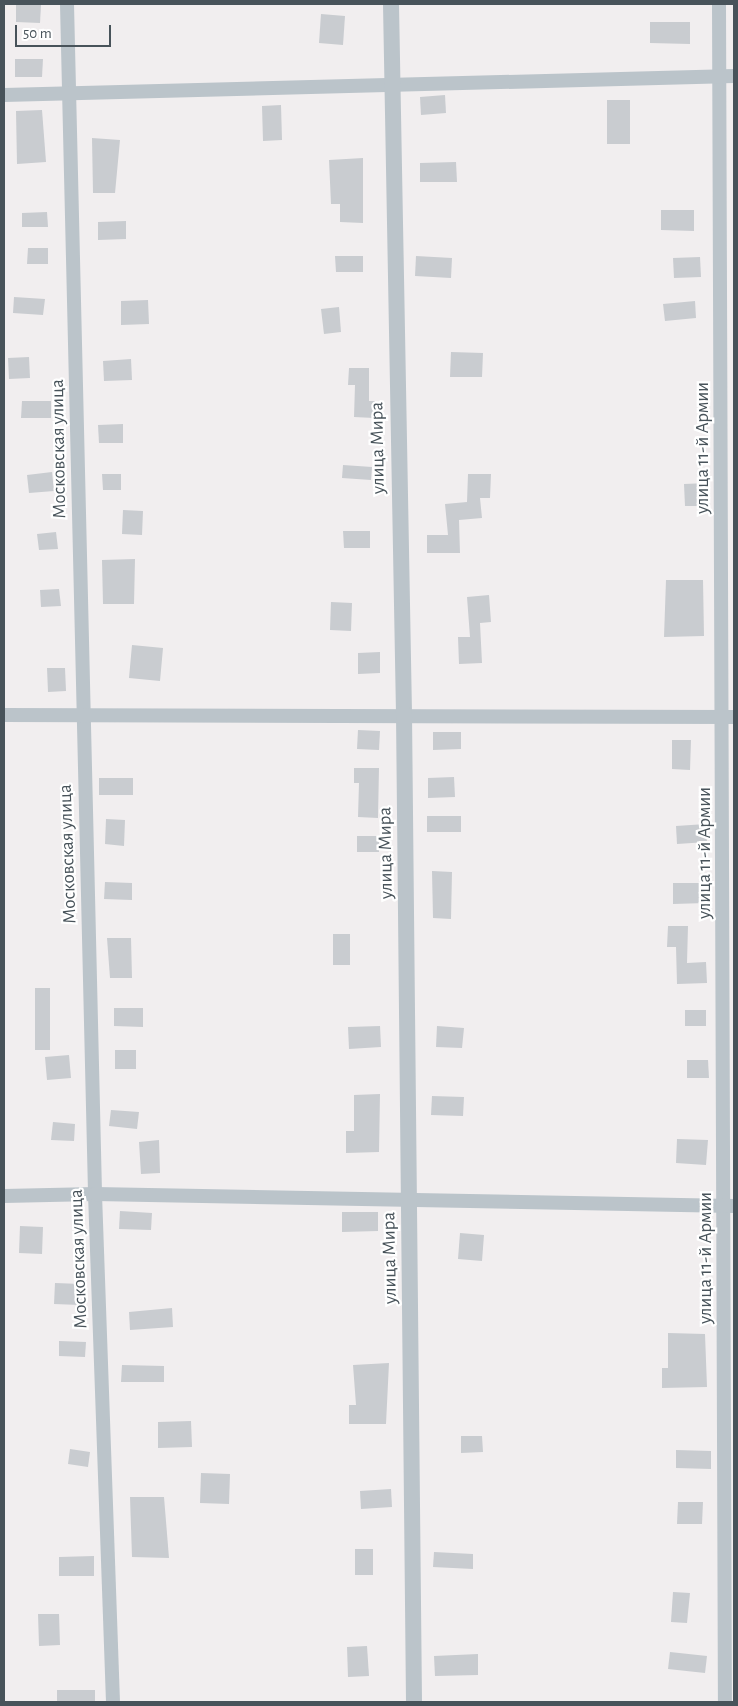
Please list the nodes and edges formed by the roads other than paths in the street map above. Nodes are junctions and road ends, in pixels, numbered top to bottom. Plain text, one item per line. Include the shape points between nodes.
1 (67, 4) edge
2 (391, 4) edge
3 (719, 4) edge
4 (734, 76) edge
5 (720, 77) junction
6 (390, 86) junction
7 (70, 94) junction
8 (4, 95) edge
9 (83, 714) junction
10 (404, 714) junction
11 (4, 715) edge
12 (729, 717) edge
13 (95, 1194) junction
14 (4, 1196) edge
15 (410, 1199) junction
16 (730, 1206) edge
17 (113, 1702) edge
18 (414, 1702) edge
19 (725, 1702) edge

1 - 7 street, Московская улица
2 - 6 street, улица Мира
3 - 5 street, улица 11-й Армии
4 - 5 street
5 - 6 street
5 - 12 street, улица 11-й Армии
6 - 7 street
6 - 10 street, улица Мира
7 - 8 street
7 - 9 street, Московская улица
9 - 10 street
9 - 11 street
9 - 13 street, Московская улица
10 - 12 street
10 - 15 street, улица Мира
12 - 16 street, улица 11-й Армии
13 - 14 street
13 - 15 street
13 - 17 street, Московская улица
15 - 16 street
15 - 18 street, улица Мира
16 - 19 street, улица 11-й Армии

